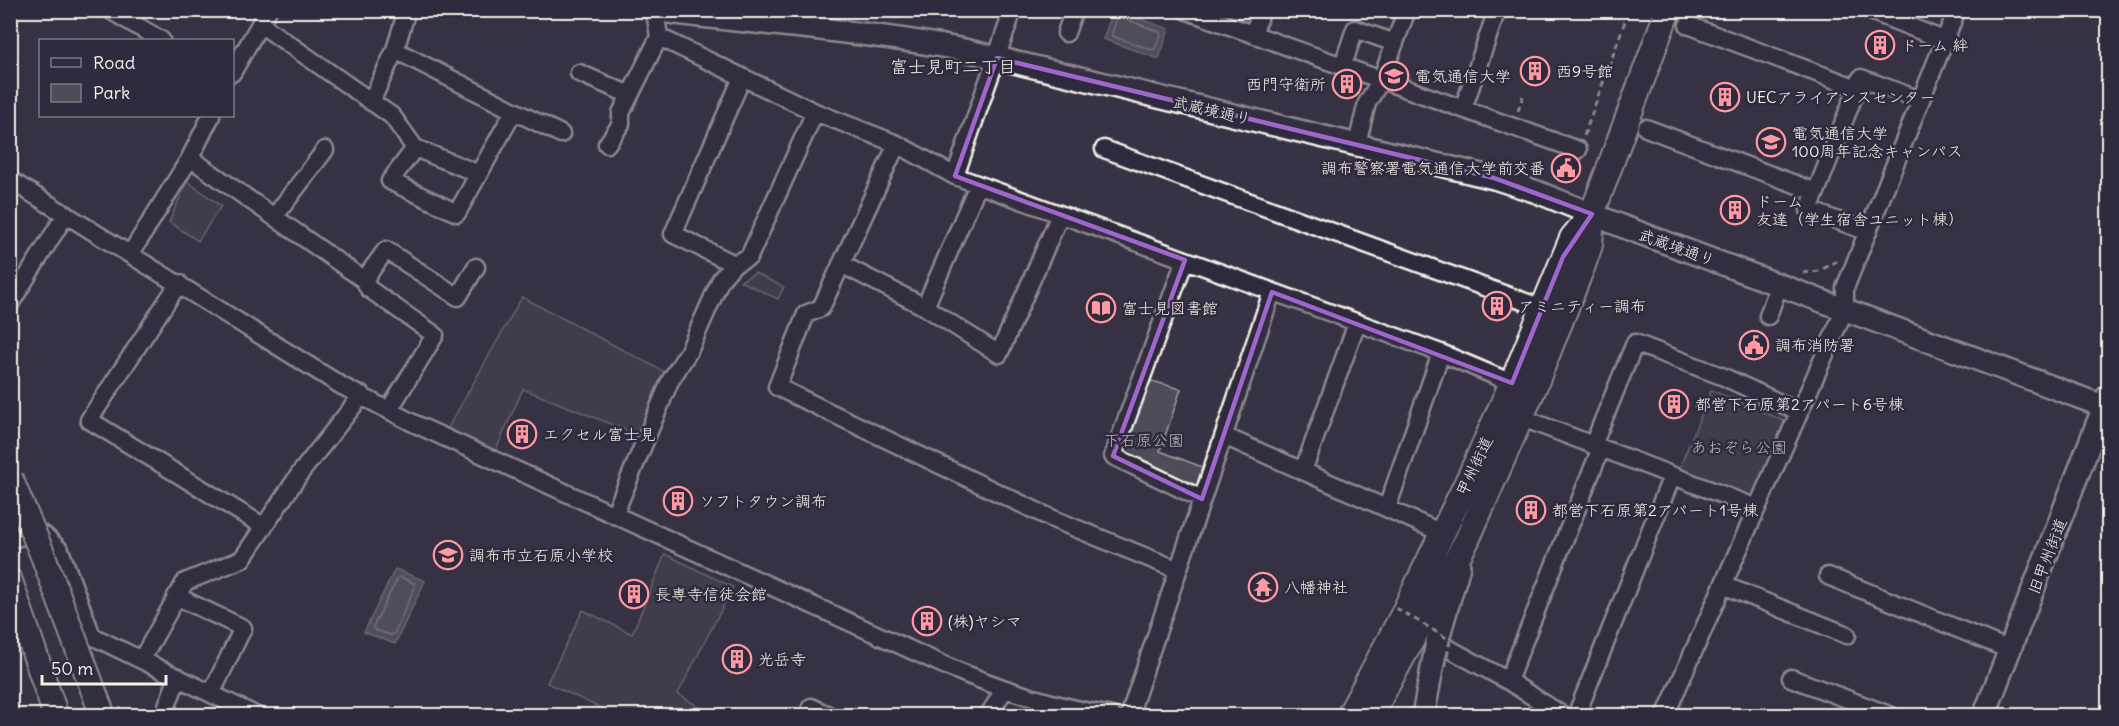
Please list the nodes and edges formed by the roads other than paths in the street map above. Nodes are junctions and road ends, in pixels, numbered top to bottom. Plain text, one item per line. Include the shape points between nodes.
1 (110, 10) edge
2 (408, 10) edge
3 (1074, 10) edge
4 (1185, 10) edge
5 (1262, 10) edge
6 (1407, 10) edge
7 (1497, 10) edge
8 (1668, 10) edge
9 (1868, 10) edge
10 (1958, 10) edge
11 (654, 11) edge
12 (1011, 11) edge
13 (264, 17) edge
14 (1688, 25) dead end
15 (1066, 33) dead end
16 (1253, 34) junction
17 (659, 36) junction
18 (159, 39) edge
19 (1946, 41) junction
20 (1395, 43) junction
21 (395, 50) junction
22 (997, 58) junction
23 (1343, 65) junction
24 (234, 70) edge
25 (579, 73) dead end
26 (742, 78) junction
27 (1381, 80) junction
28 (1857, 88) junction
29 (630, 95) junction
30 (1920, 100) junction
31 (371, 102) junction
32 (1463, 109) junction
33 (514, 111) junction
34 (815, 111) junction
35 (210, 117) edge
36 (1646, 128) dead end
37 (561, 134) dead end
38 (608, 144) dead end
39 (897, 144) junction
40 (1357, 144) junction
41 (415, 148) junction
42 (1104, 149) dead end
43 (325, 150) dead end
44 (1578, 150) road end
45 (190, 158) junction
46 (479, 174) junction
47 (955, 176) junction
48 (10, 180) edge
49 (978, 185) junction
50 (1816, 192) junction
51 (66, 214) junction
52 (1592, 214) junction
53 (1060, 215) junction
54 (275, 216) junction
55 (1868, 232) junction
56 (131, 253) junction
57 (1185, 260) junction
58 (734, 264) junction
59 (841, 264) junction
60 (476, 267) dead end
61 (364, 280) junction
62 (179, 283) junction
63 (1793, 283) junction
64 (1272, 292) junction
65 (10, 304) edge
66 (925, 307) junction
67 (1542, 308) junction
68 (1845, 309) junction
69 (1768, 316) dead end
70 (1357, 323) junction
71 (1441, 353) junction
72 (1512, 382) junction
73 (362, 395) junction
74 (2108, 404) edge
75 (389, 410) junction
76 (1799, 412) junction
77 (1520, 417) junction
78 (1224, 436) junction
79 (1597, 446) junction
80 (1304, 471) junction
81 (1672, 476) junction
82 (10, 478) edge
83 (10, 483) edge
84 (1202, 499) junction
85 (1387, 508) junction
86 (1757, 508) junction
87 (614, 515) junction
88 (263, 526) junction
89 (1442, 533) junction
90 (10, 539) edge
91 (1467, 540) junction
92 (1178, 570) junction
93 (1827, 576) dead end
94 (10, 581) edge
95 (1723, 585) junction
96 (176, 596) junction
97 (1847, 635) dead end
98 (1437, 642) junction
99 (2010, 650) junction
100 (142, 659) junction
101 (178, 677) junction
102 (1791, 678) dead end
103 (1508, 681) junction
104 (1004, 690) junction
105 (211, 694) junction
106 (811, 707) dead end
107 (56, 716) edge
108 (86, 716) edge
109 (103, 716) edge
110 (164, 716) edge
111 (257, 716) edge
112 (831, 716) edge
113 (988, 716) edge
114 (1112, 716) edge
115 (1129, 716) edge
116 (1349, 716) edge
117 (1370, 716) edge
118 (1376, 716) edge
119 (1389, 716) edge
120 (1423, 716) edge
121 (1564, 716) edge
122 (1576, 716) edge
123 (1665, 716) edge
124 (1892, 716) edge
125 (1984, 716) edge

1 - 18 street
2 - 21 street
3 - 15 street
4 - 16 street
5 - 16 street
6 - 20 street
7 - 32 street
8 - 52 highway, 甲州街道
9 - 19 street
10 - 19 street
11 - 17 street
11 - 22 main road, 武蔵境通り via 915,41
12 - 22 street
13 - 24 street
13 - 31 street
14 - 28 street
16 - 23 street
17 - 26 street
17 - 29 street
19 - 30 street
20 - 23 street via 1355,29
20 - 27 street
21 - 31 street
21 - 33 street
22 - 40 main road, 武蔵境通り
22 - 47 street
23 - 27 street
25 - 29 street
26 - 34 street
26 - 58 street via 673,234
27 - 32 street
27 - 40 street via 1366,103
28 - 30 street via 1861,78
28 - 50 street
29 - 38 street via 621,113 621,124
30 - 55 street
31 - 41 street via 392,116
32 - 44 street
33 - 37 street
33 - 46 street
34 - 39 street
34 - 58 street via 749,257
35 - 45 street
36 - 50 street
39 - 47 street
39 - 59 street
40 - 52 main road, 武蔵境通り via 1494,178
41 - 46 street
41 - 46 street via 390,181 457,213
42 - 67 street
43 - 54 street
45 - 54 street
45 - 56 street
47 - 49 street
48 - 51 street
49 - 53 street
49 - 66 street
50 - 55 street via 1809,210
51 - 56 street
51 - 65 street
52 - 63 main road, 武蔵境通り via 1754,276
52 - 67 highway, 甲州街道 via 1572,238
52 - 77 highway, 甲州街道 via 1590,245 1583,265
53 - 57 street
53 - 66 street via 999,354
54 - 61 street
55 - 68 street via 1845,288
56 - 62 street
57 - 64 street
57 - 84 street via 1113,456
58 - 87 street via 721,279 689,351 670,381
59 - 66 street
59 - 92 street via 821,308 806,314 777,387 1053,519
60 - 61 street via 458,297 386,250
61 - 75 street via 369,289 435,335
62 - 73 street
62 - 88 street via 89,420
63 - 68 main road
63 - 69 street
64 - 70 street
64 - 78 street
67 - 72 highway, 甲州街道
68 - 74 main road
68 - 76 street
70 - 71 street
70 - 80 street
71 - 72 street
71 - 85 street
72 - 89 highway, 甲州街道
73 - 75 street
73 - 88 street
74 - 99 main road, 旧甲州街道
75 - 87 street
76 - 79 street via 1724,377 1635,343
76 - 86 street
77 - 79 street
77 - 91 highway, 甲州街道
78 - 80 street
78 - 84 street
79 - 81 street
79 - 103 street
80 - 85 street
81 - 86 street
81 - 122 street
82 - 109 highway, bridge
83 - 108 highway, bridge
84 - 92 street
85 - 89 street
86 - 95 street
87 - 104 street
88 - 96 street via 242,559 185,582
89 - 116 highway, 甲州街道
90 - 100 street via 33,534 44,535 52,542 60,550 92,636
91 - 98 main road
91 - 117 highway, 甲州街道
92 - 115 street
93 - 99 street
94 - 107 highway
95 - 97 street
95 - 123 street
96 - 100 street
96 - 105 street via 243,628
98 - 103 street
98 - 120 main road
99 - 125 main road, 旧甲州街道
100 - 101 street
101 - 105 street
101 - 110 street
102 - 124 street
103 - 121 street
104 - 113 street
104 - 114 street
105 - 111 street
106 - 112 street
118 - 119 main road

